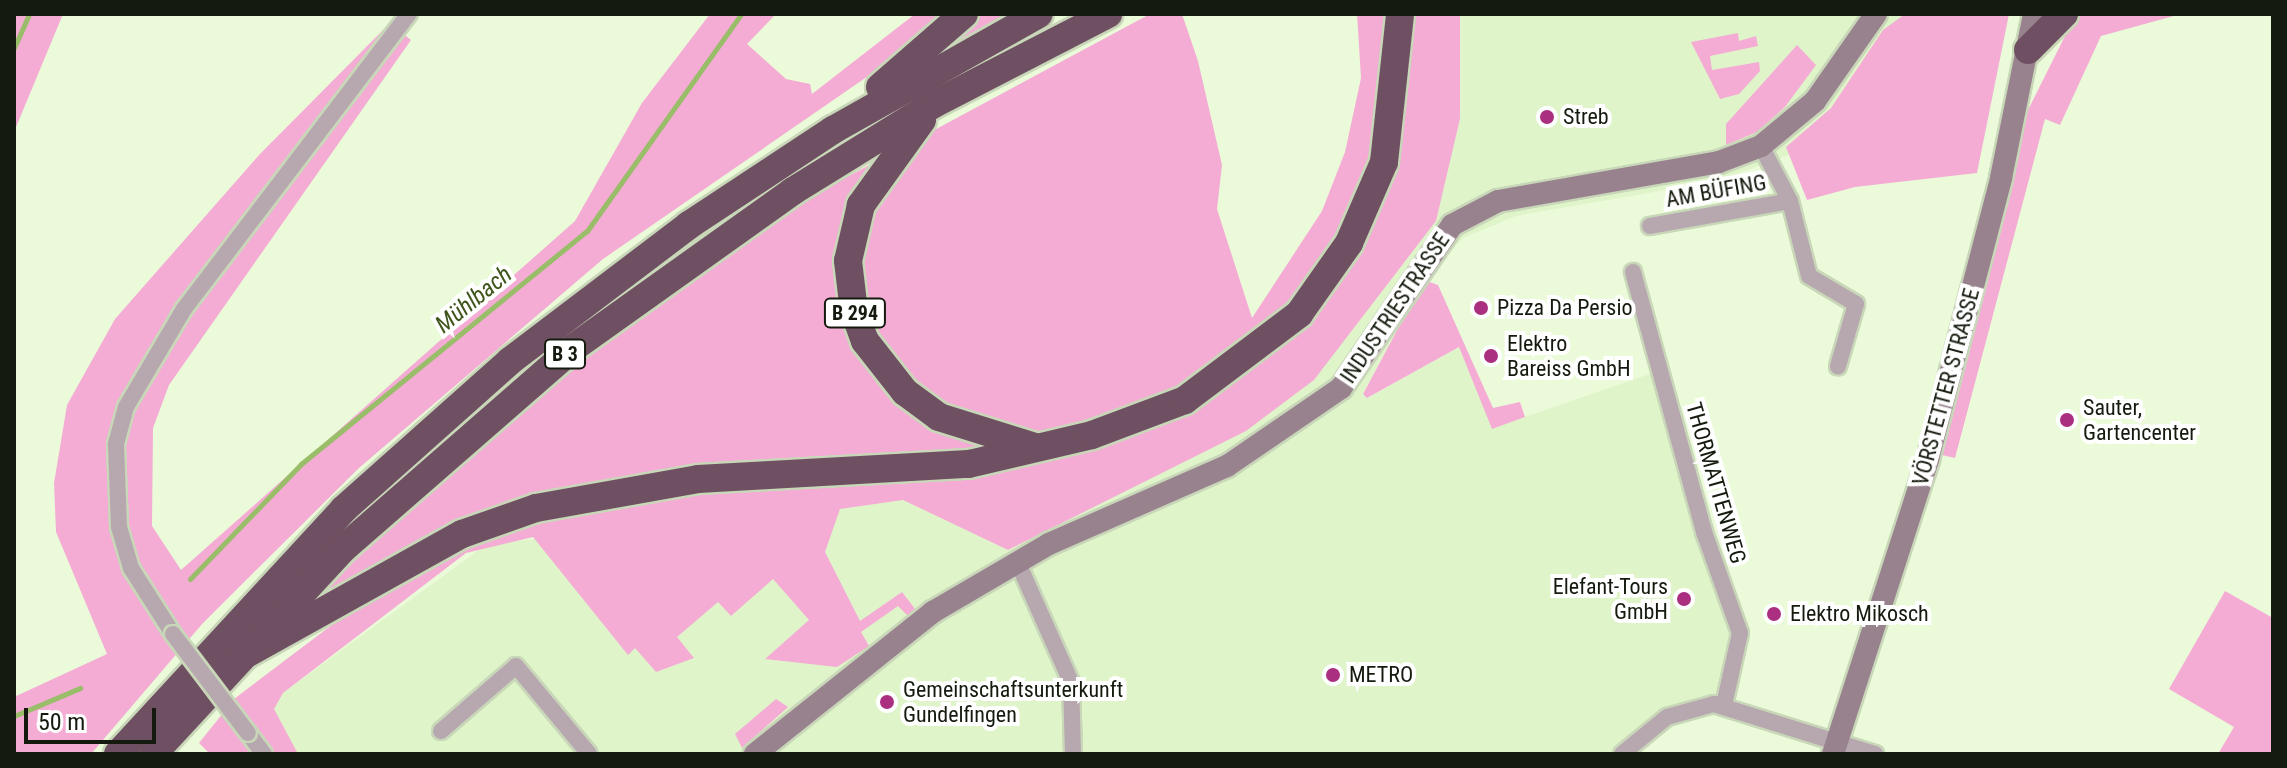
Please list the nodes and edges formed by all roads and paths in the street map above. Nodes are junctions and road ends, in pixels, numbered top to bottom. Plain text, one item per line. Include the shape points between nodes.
1 (409, 14) edge
2 (964, 14) edge
3 (1039, 14) edge
4 (1108, 14) edge
5 (1400, 14) edge
6 (1876, 14) edge
7 (2034, 14) edge
8 (2064, 14) edge
9 (2028, 50) junction
10 (934, 104) junction
11 (833, 130) junction
12 (1761, 146) junction
13 (1790, 201) junction
14 (1650, 226) dead end
15 (1633, 272) dead end
16 (1838, 366) dead end
17 (1033, 447) junction
18 (1018, 563) junction
19 (239, 658) junction
20 (1724, 705) junction
21 (441, 731) dead end
22 (1834, 748) edge
23 (118, 754) edge
24 (153, 754) edge
25 (264, 754) edge
26 (589, 754) edge
27 (755, 754) edge
28 (1073, 754) edge
29 (1622, 754) edge
30 (1875, 754) edge

1 - 25 street, bridge via 184,309 126,407 116,444 119,527 131,568 173,634
2 - 11 highway
3 - 11 highway, B 3
4 - 10 highway, B 3
5 - 17 highway via 1384,162 1349,243 1299,314 1185,400 1131,423
6 - 12 street, INDUSTRIESTRASSE via 1815,101
7 - 9 street, VÖRSTETTER STRASSE
8 - 9 highway
9 - 22 street, VÖRSTETTER STRASSE via 1928,459
10 - 17 highway, B 294 via 861,205 848,261 854,311 865,341 905,392 939,417
10 - 19 highway, B 3 via 793,191 573,348 390,505
11 - 23 highway, B 3 via 601,288 438,422 344,509
12 - 13 street, AM BÜFING
12 - 18 street, INDUSTRIESTRASSE via 1719,162 1498,201 1452,225 1341,388 1227,466
13 - 14 street, AM BÜFING
13 - 16 street, AM BÜFING via 1809,276 1856,304
15 - 20 street, THORMATTENWEG via 1704,532 1740,633
17 - 19 highway via 969,464 698,479 579,496 462,534
18 - 27 street, INDUSTRIESTRASSE via 933,612
18 - 28 street via 1071,682
19 - 24 highway, B 3
20 - 22 street
20 - 29 street via 1667,717
21 - 26 street via 516,666
22 - 30 street

